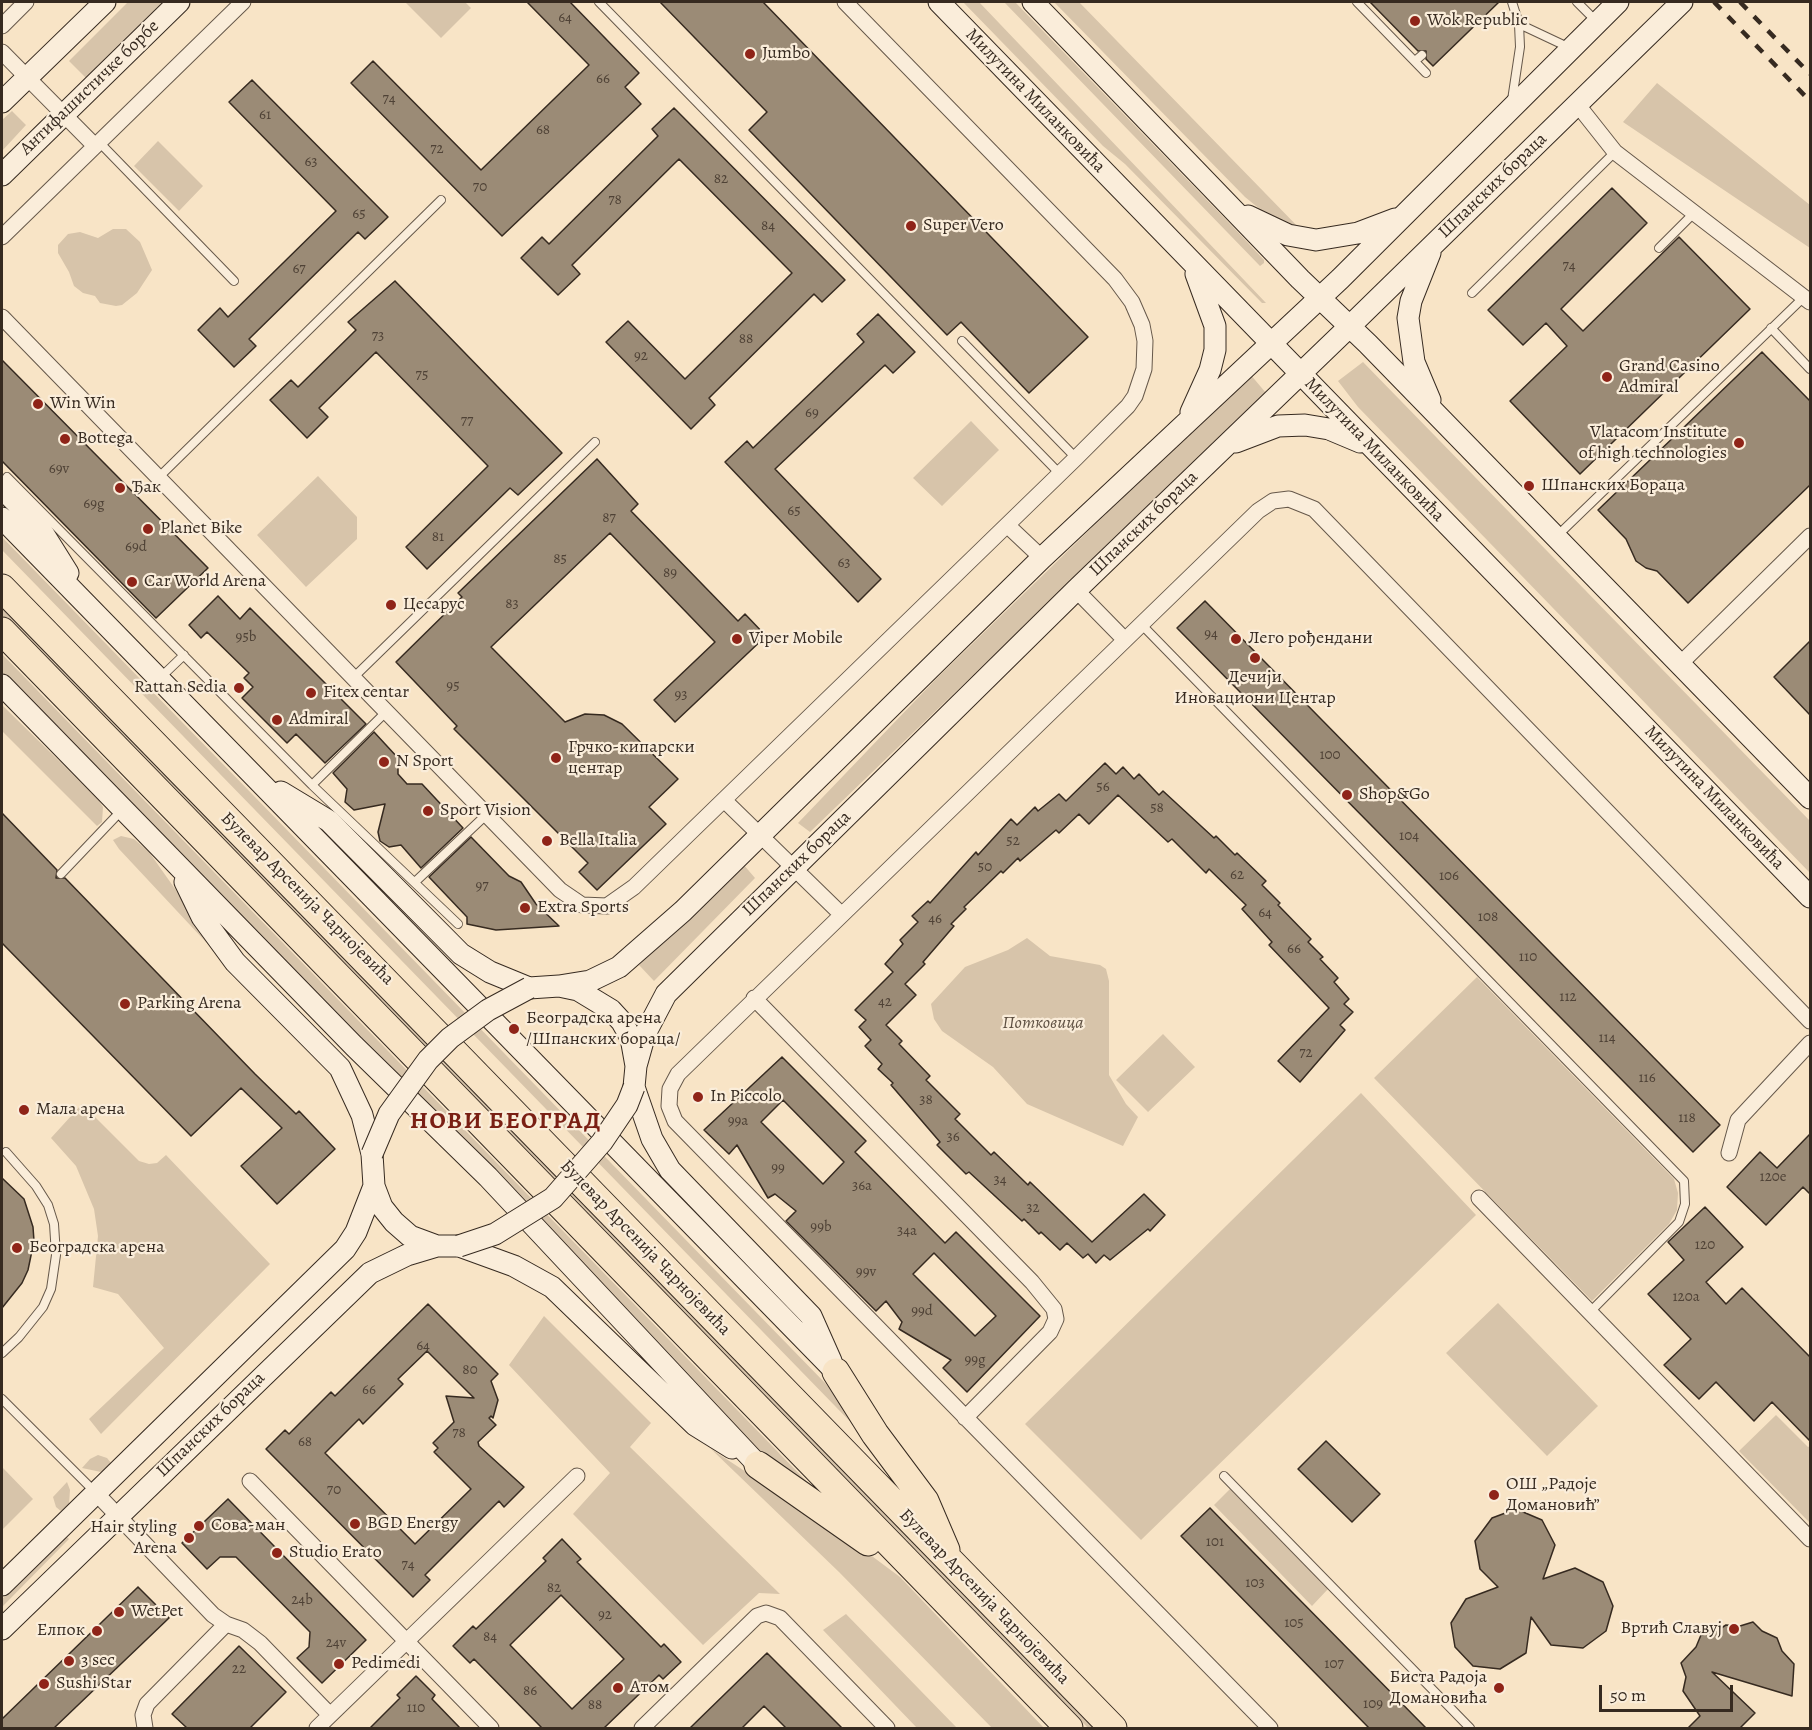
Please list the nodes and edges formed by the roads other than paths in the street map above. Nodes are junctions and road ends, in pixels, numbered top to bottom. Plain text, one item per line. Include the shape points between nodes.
1 (26, 2) edge
2 (105, 2) edge
3 (178, 2) edge
4 (243, 2) edge
5 (599, 2) edge
6 (845, 2) edge
7 (939, 2) edge
8 (1032, 2) edge
9 (1357, 2) edge
10 (1512, 2) edge
11 (1577, 2) edge
12 (1618, 2) edge
13 (1682, 2) edge
14 (1597, 22) junction
15 (1520, 24) junction
16 (2, 26) edge
17 (1414, 47) dead end
18 (1570, 49) junction
19 (2, 52) edge
20 (1408, 54) junction
21 (1422, 55) dead end
22 (1415, 62) junction
23 (1426, 72) dead end
24 (27, 78) junction
25 (2, 102) edge
26 (1577, 104) junction
27 (1511, 108) junction
28 (62, 113) junction
29 (97, 144) junction
30 (1615, 152) junction
31 (2, 175) edge
32 (441, 200) dead end
33 (1230, 206) junction
34 (1694, 213) junction
35 (1404, 215) junction
36 (2, 237) edge
37 (1435, 242) junction
38 (1659, 248) dead end
39 (1190, 260) junction
40 (234, 281) dead end
41 (1472, 293) dead end
42 (1318, 296) junction
43 (1807, 299) edge
44 (2, 318) edge
45 (1349, 327) junction
46 (1771, 328) junction
47 (962, 341) dead end
48 (1269, 343) junction
49 (1810, 369) edge
50 (1300, 374) junction
51 (1439, 417) junction
52 (1187, 422) junction
53 (595, 442) dead end
54 (1375, 451) junction
55 (1217, 453) junction
56 (1076, 458) junction
57 (1060, 474) junction
58 (158, 478) junction
59 (4, 483) edge
60 (2, 518) edge
61 (1007, 525) junction
62 (1810, 536) edge
63 (1556, 537) junction
64 (1042, 558) junction
65 (2, 588) edge
66 (1076, 590) junction
67 (88, 607) junction
68 (1141, 624) junction
69 (2, 631) edge
70 (1125, 640) junction
71 (184, 656) junction
72 (1680, 664) junction
73 (353, 678) junction
74 (159, 679) junction
75 (5, 690) edge
76 (386, 712) junction
77 (254, 776) junction
78 (312, 785) junction
79 (1810, 798) edge
80 (723, 800) junction
81 (122, 809) junction
82 (486, 815) junction
83 (760, 835) junction
84 (176, 865) junction
85 (794, 867) junction
86 (61, 874) dead end
87 (415, 882) junction
88 (1810, 897) edge
89 (841, 914) junction
90 (458, 924) dead end
91 (560, 986) junction
92 (530, 988) junction
93 (754, 998) junction
94 (1810, 1021) edge
95 (1810, 1043) edge
96 (636, 1066) junction
97 (634, 1087) junction
98 (6, 1152) dead end
99 (1729, 1153) dead end
100 (372, 1154) junction
101 (374, 1186) junction
102 (1479, 1198) dead end
103 (437, 1246) junction
104 (459, 1246) junction
105 (1590, 1312) junction
106 (2, 1353) edge
107 (836, 1372) junction
108 (2, 1399) edge
109 (965, 1418) junction
110 (758, 1465) junction
111 (577, 1476) dead end
112 (1224, 1476) dead end
113 (250, 1481) dead end
114 (95, 1492) junction
115 (118, 1516) junction
116 (1810, 1539) edge
117 (953, 1565) junction
118 (2, 1585) edge
119 (939, 1596) junction
120 (226, 1624) junction
121 (2, 1629) edge
122 (406, 1641) junction
123 (330, 1715) junction
124 (145, 1728) edge
125 (317, 1728) edge
126 (491, 1728) edge
127 (642, 1728) edge
128 (887, 1728) edge
129 (1069, 1728) edge
130 (1113, 1728) edge
131 (1270, 1728) edge
132 (1470, 1728) edge

1 - 16 street
2 - 24 street
3 - 28 street, Антифашистичке борбе
4 - 29 street
5 - 57 lane
6 - 56 street via 1115,279 1138,313 1146,354 1135,396
7 - 39 street, Милутина Миланковића
8 - 33 street
9 - 20 lane
10 - 15 lane
11 - 14 lane
12 - 14 street
13 - 26 street, Шпанских бораца
14 - 18 street
15 - 18 lane
15 - 27 lane
17 - 20 lane
18 - 27 street
19 - 24 street
20 - 22 lane
21 - 22 lane
22 - 23 lane
24 - 25 street
24 - 28 street
26 - 30 street
26 - 37 street, Шпанских бораца
27 - 35 street
28 - 29 street
28 - 31 street, Антифашистичке борбе
29 - 36 street
29 - 40 lane
30 - 34 street
30 - 41 lane
32 - 58 lane
33 - 35 street via 1288,235 1316,240 1358,233
33 - 42 street
34 - 38 lane
34 - 43 street
35 - 42 street
37 - 45 street, Шпанских бораца
37 - 51 street via 1408,318 1414,362
39 - 48 street, Милутина Миланковића
39 - 52 street via 1215,326 1215,350
42 - 45 street
42 - 48 street
43 - 46 lane
44 - 58 street
45 - 50 street, Шпанских бораца
45 - 51 street
46 - 49 lane
46 - 63 lane
47 - 56 lane
48 - 50 street, Милутина Миланковића
48 - 52 street
50 - 54 street, Милутина Миланковића
50 - 55 street, Шпанских бораца
51 - 63 street
52 - 64 street
53 - 73 lane
54 - 55 street via 1351,437 1305,425 1278,426
54 - 88 street, Милутина Миланковића
55 - 66 street, Шпанских бораца
56 - 57 street
57 - 61 street
58 - 73 street
59 - 67 street via 38,525
59 - 71 lane
60 - 67 street
61 - 64 street
61 - 80 street
62 - 72 street
63 - 72 street
64 - 83 street
65 - 117 highway, Булевар Арсенија Чарнојевића
66 - 70 street
66 - 85 street, Шпанских бораца
67 - 74 street
68 - 70 street
68 - 94 street via 1273,501 1289,499 1314,509
68 - 105 lane via 1684,1181 1685,1204 1679,1222
69 - 119 highway, Булевар Арсенија Чарнојевића
70 - 89 street
71 - 74 lane
71 - 78 lane
72 - 79 street
73 - 76 street
74 - 77 street
75 - 81 street
76 - 78 lane
76 - 82 street
77 - 92 street via 329,821 461,954 490,972
77 - 107 street
78 - 87 lane
80 - 82 street via 634,887 615,902 598,907 569,898
80 - 83 street
81 - 84 street
81 - 86 lane
82 - 87 lane
83 - 85 street
83 - 91 street via 632,958 590,981
84 - 100 street via 202,917 235,962 340,1068 353,1092
84 - 110 street via 489,1177
85 - 89 street
85 - 96 street, Шпанских бораца via 666,994 652,1015
87 - 90 lane
89 - 93 street
91 - 92 street
91 - 96 street via 578,990 611,1010 631,1038
92 - 100 street, bridge via 488,1010 428,1060 389,1114
93 - 109 street via 678,1074 669,1097 675,1121
93 - 109 street via 1054,1309 1056,1319 1050,1332
95 - 99 street via 1738,1120
96 - 97 street
97 - 104 street, bridge via 627,1106 602,1142 553,1198 495,1234
97 - 107 street via 652,1139 670,1170 811,1316
98 - 106 lane via 48,1205 55,1232 56,1263 43,1307
100 - 101 street
101 - 103 street via 382,1207 402,1229
101 - 114 street, Шпанских бораца via 345,1250
102 - 105 street
103 - 104 street
103 - 115 street, Шпанских бораца via 370,1273
104 - 110 street via 514,1266 552,1287 695,1425
105 - 116 street
107 - 117 highway via 875,1434 925,1501
108 - 114 lane
109 - 131 street
110 - 119 highway via 831,1514
111 - 122 street
112 - 132 lane
113 - 122 street
114 - 115 street
114 - 118 street, Шпанских бораца
115 - 120 street via 197,1600
115 - 121 street, Шпанских бораца
117 - 130 highway, Булевар Арсенија Чарнојевића
119 - 129 highway, Булевар Арсенија Чарнојевића
120 - 123 street via 243,1630 260,1643
120 - 124 street via 147,1704 143,1715
122 - 123 street
122 - 126 street
123 - 125 street
127 - 128 street via 756,1616 766,1613 780,1618

